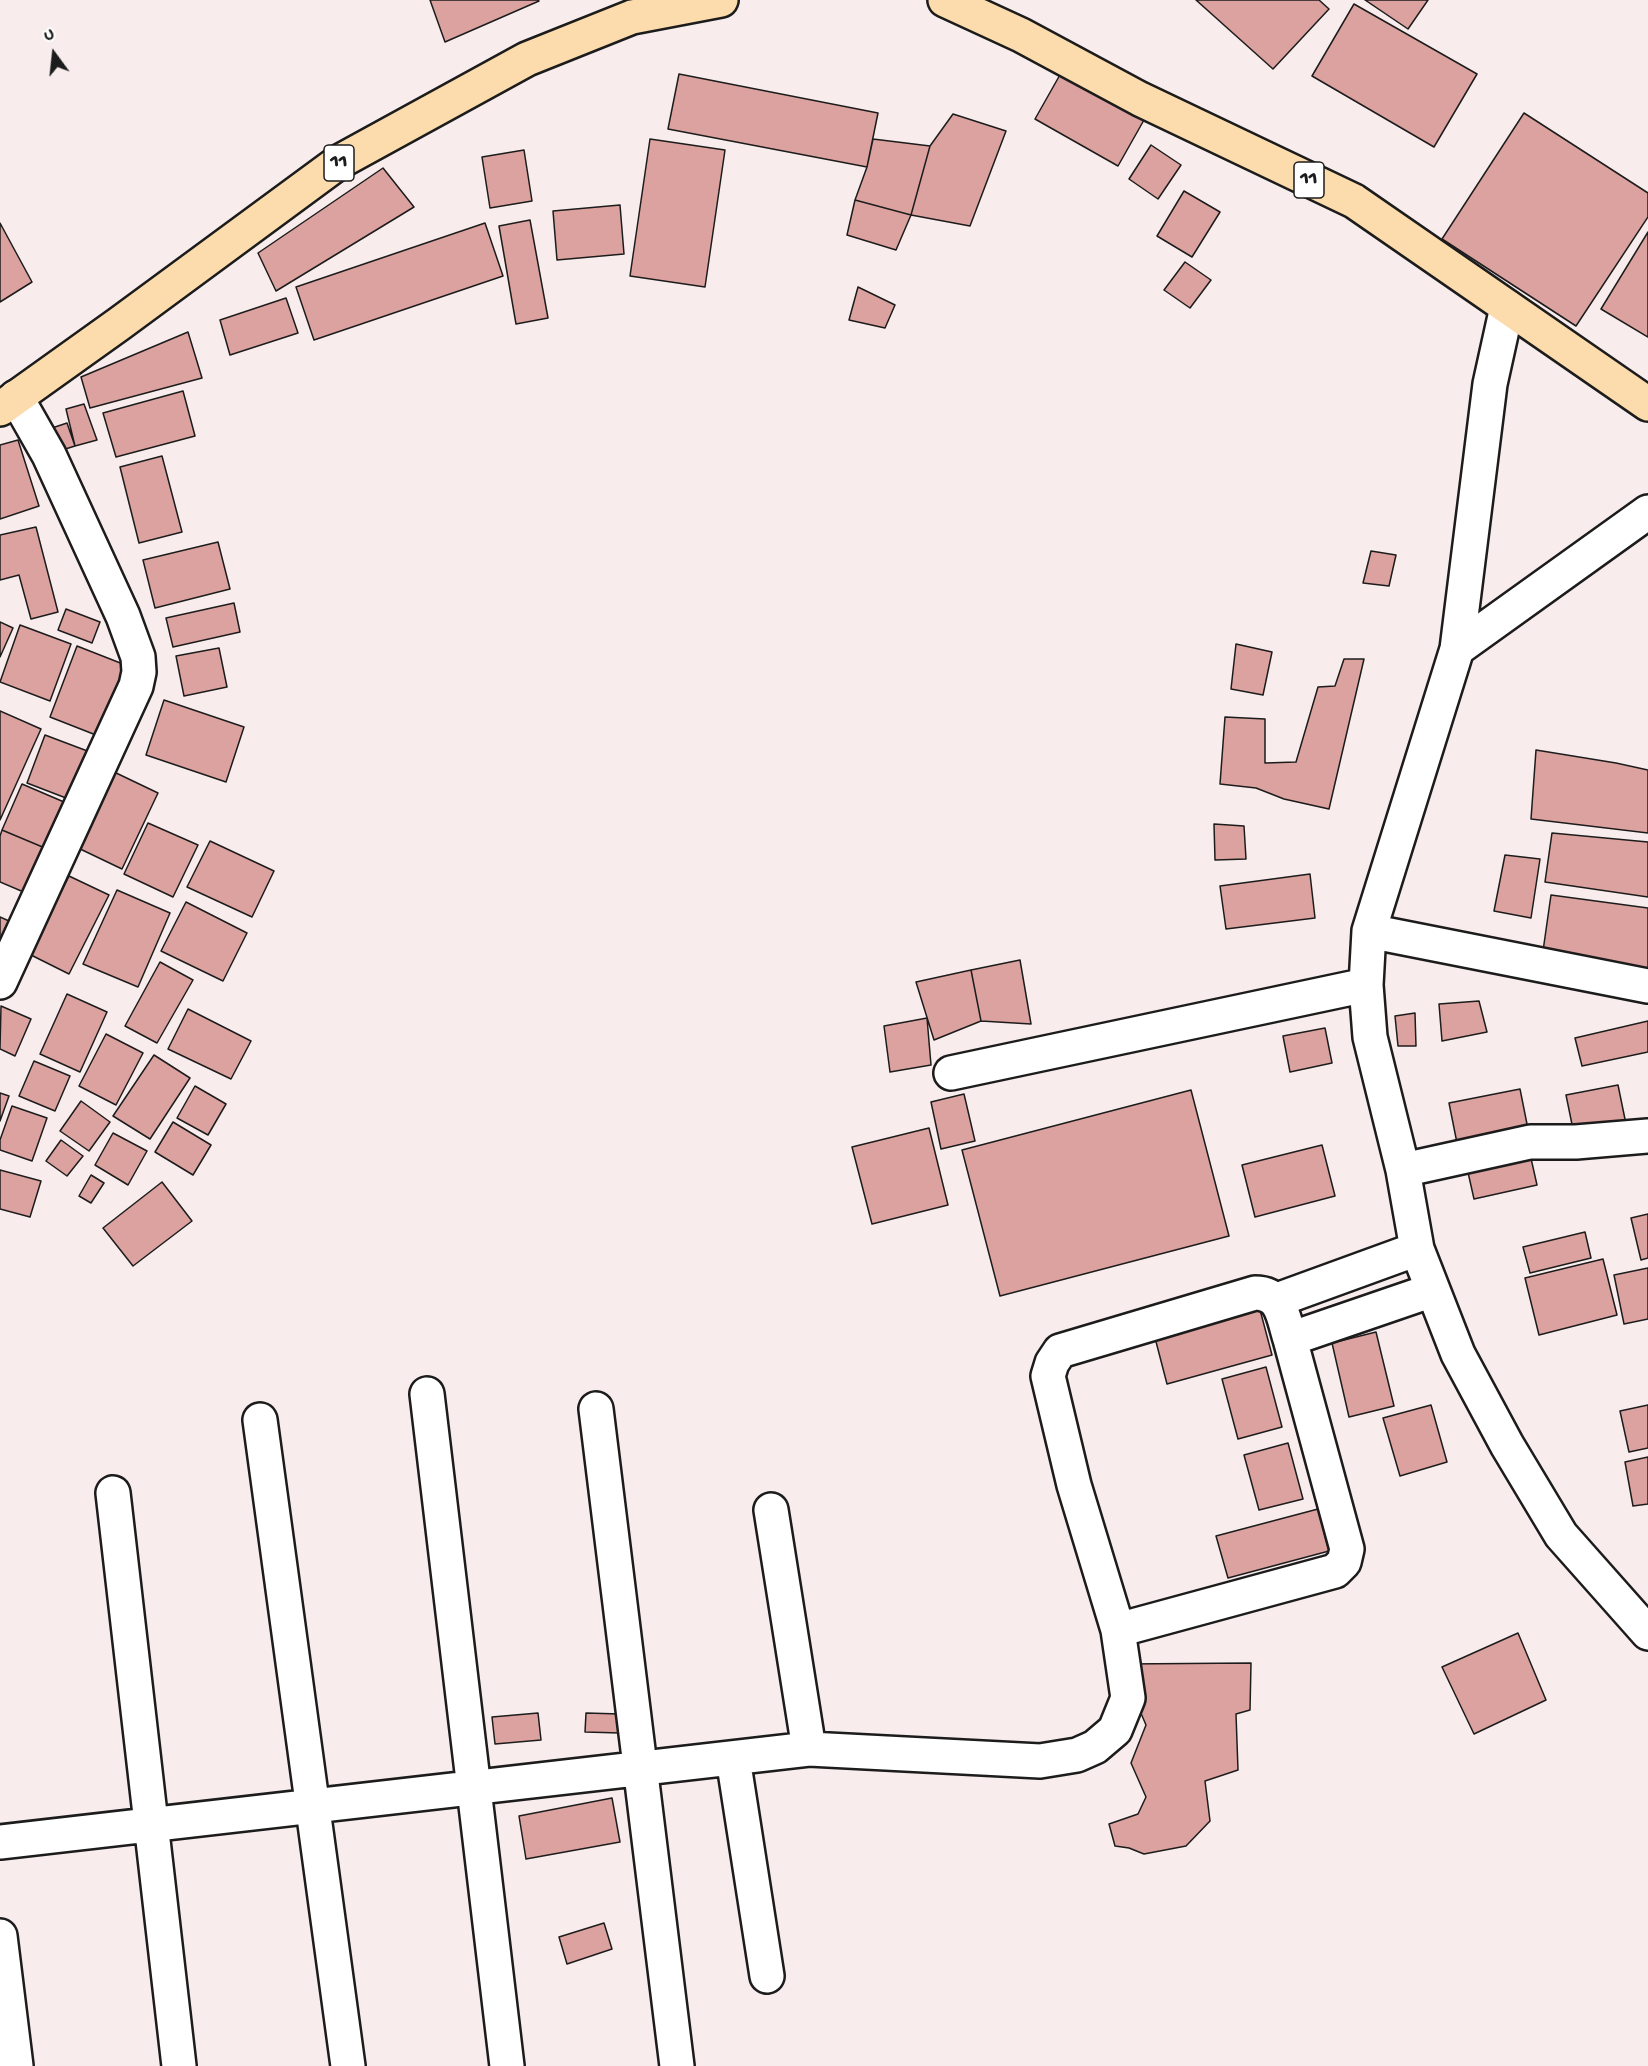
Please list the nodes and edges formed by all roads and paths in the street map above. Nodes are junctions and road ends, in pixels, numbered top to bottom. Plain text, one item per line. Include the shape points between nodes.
1 (721, 0) edge
2 (945, 0) edge
3 (1507, 307) junction
4 (8, 403) edge
5 (1648, 404) edge
6 (1648, 512) edge
7 (1457, 649) junction
8 (1369, 932) junction
9 (0, 982) edge
10 (1366, 985) junction
11 (1648, 986) edge
12 (951, 1073) dead end
13 (1648, 1136) edge
14 (1403, 1170) junction
15 (1417, 1249) junction
16 (1433, 1290) junction
17 (1277, 1300) junction
18 (1290, 1339) junction
19 (427, 1394) dead end
20 (596, 1409) dead end
21 (260, 1420) dead end
22 (113, 1493) dead end
23 (771, 1510) dead end
24 (1118, 1630) junction
25 (1648, 1633) edge
26 (809, 1749) junction
27 (733, 1758) junction
28 (640, 1769) junction
29 (473, 1788) junction
30 (312, 1807) junction
31 (153, 1824) junction
32 (0, 1842) edge
33 (0, 1936) edge
34 (767, 1976) dead end
35 (16, 2066) edge
36 (179, 2066) edge
37 (348, 2066) edge
38 (507, 2066) edge
39 (677, 2066) edge

1 - 4 highway, 11 via 632,17 527,59 339,162
2 - 3 highway, 11 via 1354,201
3 - 5 highway, 11
3 - 7 street via 1490,384
4 - 9 street via 49,455 123,616 138,657 139,672
6 - 7 street
7 - 8 street
8 - 10 street
8 - 11 street
10 - 12 street
10 - 14 street via 1370,1037
13 - 14 street via 1530,1142
14 - 15 street
15 - 16 street
15 - 17 street
16 - 18 street
16 - 25 street via 1458,1354 1561,1535
17 - 18 street
17 - 24 street via 1266,1293 1255,1293 1060,1351 1052,1363 1048,1376 1074,1485
18 - 24 street via 1347,1549 1344,1562 1335,1571
19 - 29 street
20 - 28 street
21 - 30 street
22 - 31 street
23 - 26 street
24 - 26 street via 1128,1698 1115,1730 1095,1747 1077,1755 1040,1761
26 - 27 street
27 - 28 street
27 - 34 street
28 - 29 street
28 - 39 street
29 - 30 street
29 - 38 street
30 - 31 street
30 - 37 street
31 - 32 street
31 - 36 street
33 - 35 street

